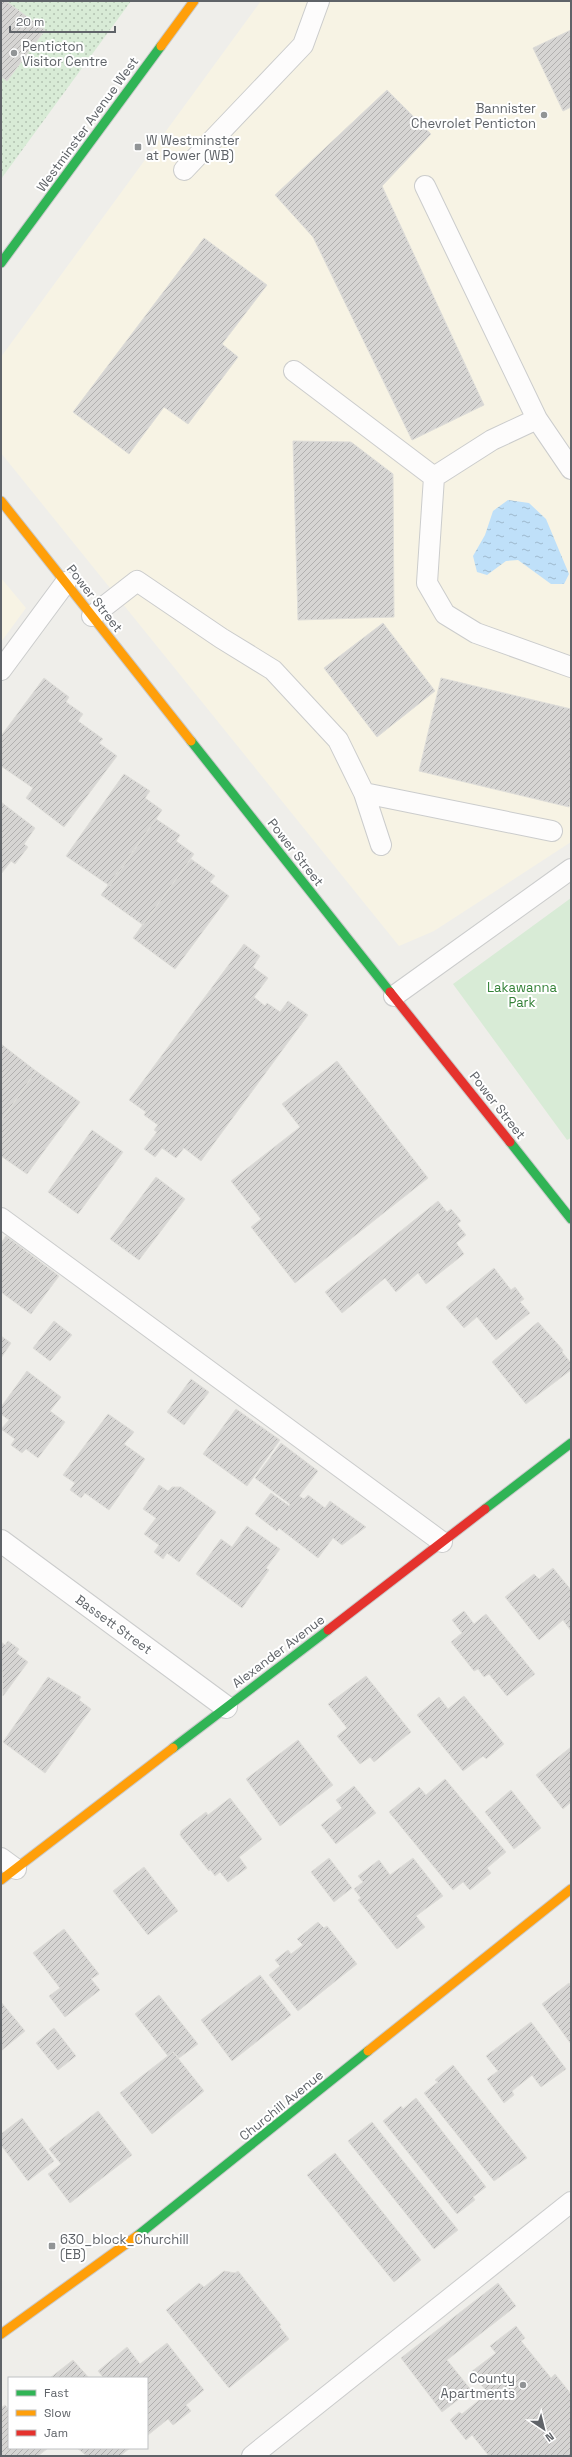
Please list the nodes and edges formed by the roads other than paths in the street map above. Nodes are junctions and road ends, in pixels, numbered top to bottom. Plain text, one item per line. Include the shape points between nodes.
1 (194, 1) edge
2 (318, 1) edge
3 (184, 170) dead end
4 (425, 186) dead end
5 (1, 263) edge
6 (294, 371) dead end
7 (537, 419) junction
8 (571, 469) edge
9 (434, 477) junction
10 (1, 501) edge
11 (66, 582) junction
12 (92, 616) junction
13 (571, 667) edge
14 (1, 670) edge
15 (364, 793) junction
16 (552, 831) dead end
17 (381, 845) dead end
18 (571, 870) edge
19 (394, 996) junction
20 (570, 1214) edge
21 (1, 1218) edge
22 (571, 1443) edge
23 (1, 1541) edge
24 (442, 1542) junction
25 (226, 1707) junction
26 (6, 1869) edge
27 (571, 1889) edge
28 (571, 2202) edge
29 (1, 2334) edge
30 (252, 2456) edge

1 - 5 street, Westminster Avenue West
2 - 3 lane via 303,45
4 - 7 lane
6 - 9 lane
7 - 8 lane
7 - 9 lane via 492,440
9 - 13 lane via 427,584 445,614 476,633
10 - 11 street, Power Street
11 - 12 street, Power Street
11 - 14 lane
12 - 15 lane via 137,581 163,597 221,638 273,670 338,740
12 - 19 street, Power Street
15 - 16 lane
15 - 17 lane
18 - 19 lane
19 - 20 street, Power Street
21 - 24 lane
22 - 24 street, Alexander Avenue
23 - 25 street, Bassett Street
24 - 25 street, Alexander Avenue
25 - 26 street, Alexander Avenue
27 - 29 street, Churchill Avenue via 115,2253
28 - 30 lane

